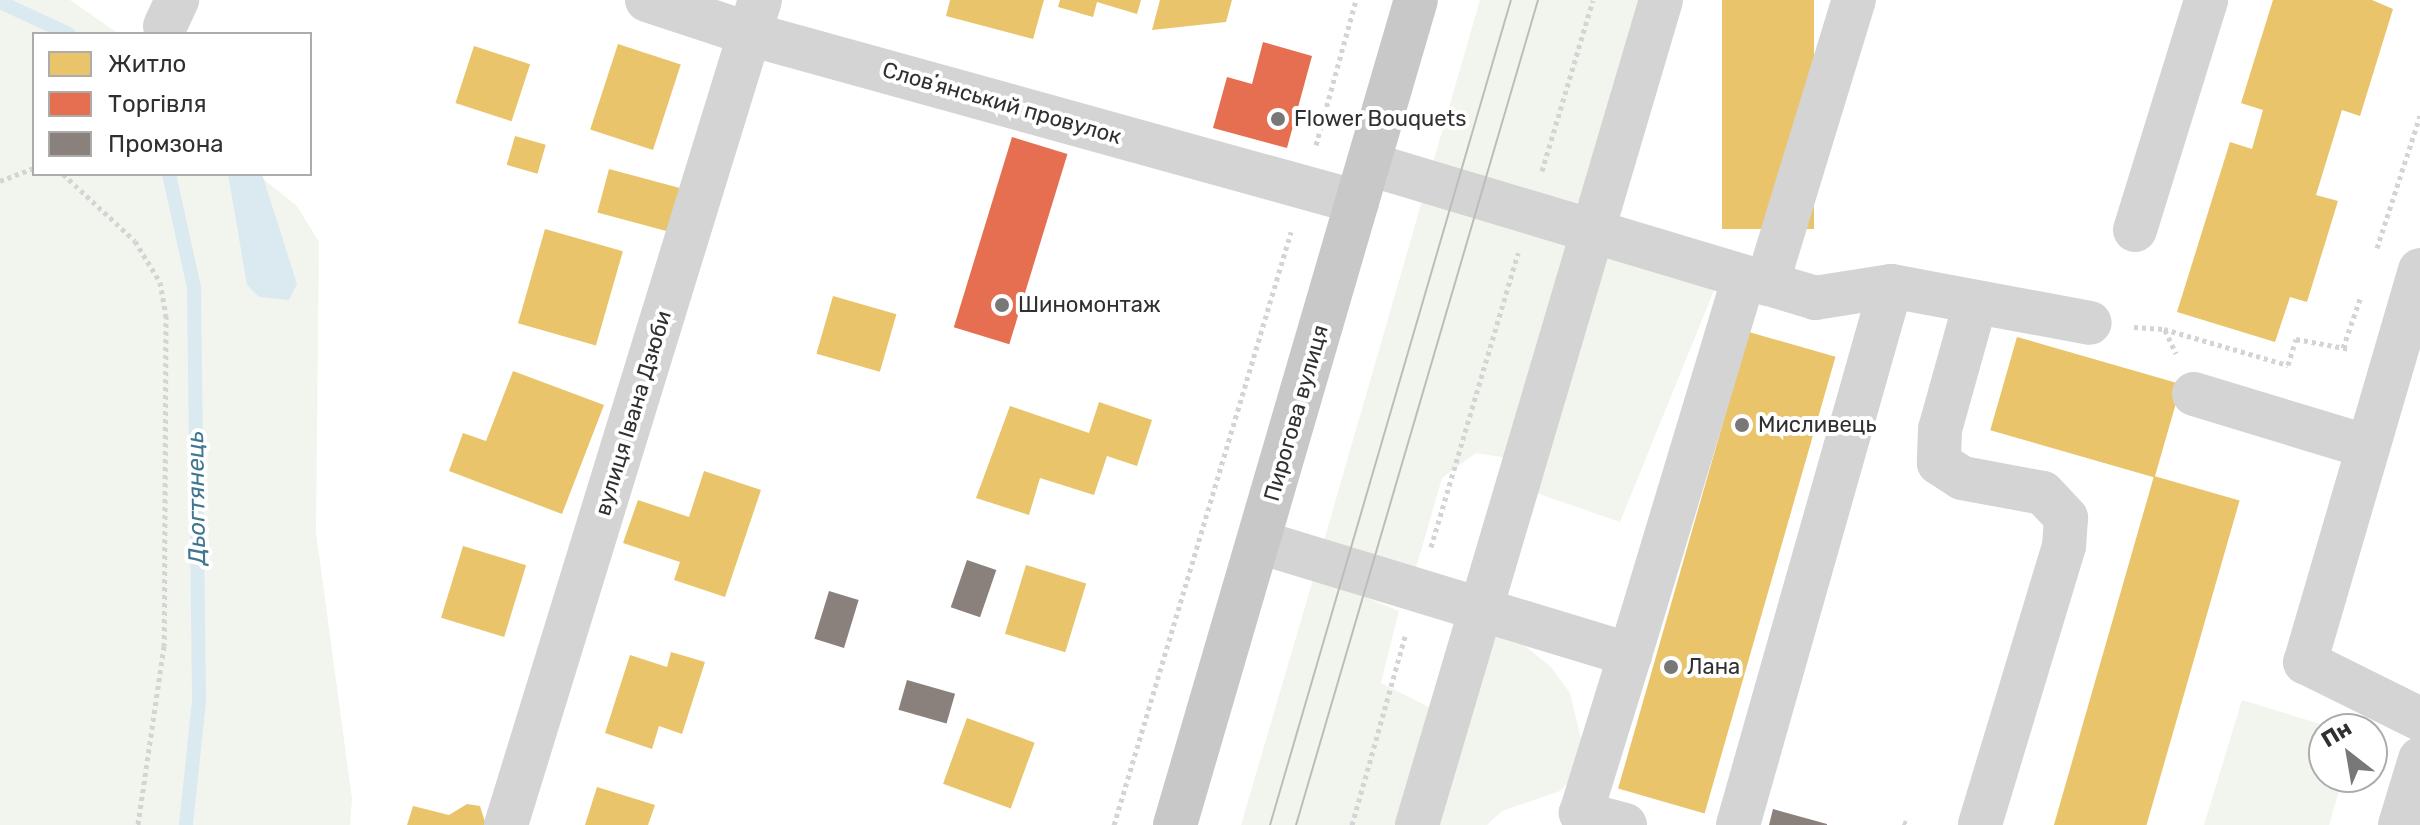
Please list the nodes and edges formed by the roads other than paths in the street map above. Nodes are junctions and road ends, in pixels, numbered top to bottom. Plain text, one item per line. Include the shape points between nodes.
1 (647, 0) edge
2 (1416, 0) edge
3 (1661, 0) edge
4 (1854, 0) edge
5 (2206, 0) edge
6 (755, 17) edge
7 (1363, 183) junction
8 (2135, 230) dead end
9 (1592, 231) junction
10 (2420, 270) edge
11 (1756, 280) junction
12 (1891, 286) junction
13 (1975, 304) junction
14 (2090, 323) road end
15 (2194, 394) dead end
16 (2368, 447) junction
17 (1259, 542) junction
18 (1479, 609) junction
19 (1630, 655) junction
20 (2420, 719) edge
21 (2420, 759) edge
22 (506, 825) edge
23 (1175, 825) edge
24 (1417, 825) edge
25 (1625, 825) edge
26 (1738, 825) edge
27 (1980, 825) edge
28 (2400, 825) edge

1 - 6 street, Словʼянський провулок
2 - 7 main road, Пирогова вулиця
3 - 9 street
4 - 11 street
5 - 8 street
6 - 7 street, Словʼянський провулок via 1304,187
6 - 22 street, вулиця Івана Дзюби
7 - 9 street, Словʼянський провулок via 1530,212
7 - 17 main road, Пирогова вулиця
9 - 11 street, Словʼянський провулок
9 - 18 street
10 - 16 street
11 - 12 street, Словʼянський провулок via 1815,298
11 - 19 street
12 - 13 street
12 - 26 street
13 - 14 street
13 - 27 street via 1940,429 1939,463 1962,478 2043,493 2066,518 2064,546
15 - 16 street
16 - 20 street via 2305,662
17 - 18 street
17 - 23 main road, Пирогова вулиця
18 - 19 street
18 - 24 street
19 - 25 street via 1581,813
21 - 28 street

